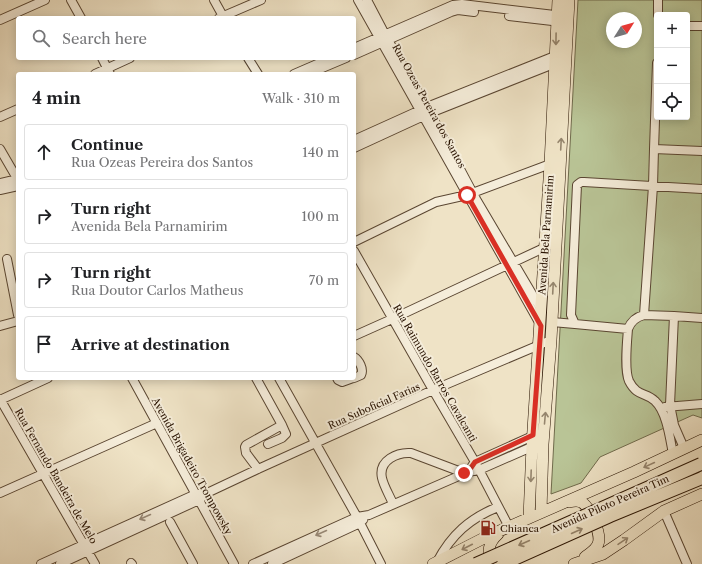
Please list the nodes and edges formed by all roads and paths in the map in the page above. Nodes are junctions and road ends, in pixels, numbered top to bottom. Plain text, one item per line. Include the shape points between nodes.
1 (45, 0) edge
2 (71, 0) edge
3 (214, 0) edge
4 (261, 0) edge
5 (558, 0) edge
6 (568, 0) edge
7 (658, 0) edge
8 (364, 2) edge
9 (658, 12) edge
10 (80, 16) edge
11 (222, 16) edge
12 (224, 16) edge
13 (562, 19) junction
14 (0, 20) edge
15 (690, 26) edge
16 (702, 26) edge
17 (383, 39) junction
18 (356, 47) edge
19 (356, 54) edge
20 (103, 60) edge
21 (127, 60) edge
22 (249, 60) edge
23 (326, 60) edge
24 (341, 60) edge
25 (560, 61) junction
26 (109, 71) edge
27 (257, 72) edge
28 (299, 72) edge
29 (313, 72) edge
30 (656, 84) edge
31 (16, 110) edge
32 (425, 111) junction
33 (0, 117) edge
34 (356, 139) edge
35 (356, 147) edge
36 (0, 149) edge
37 (654, 149) junction
38 (702, 151) edge
39 (555, 162) junction
40 (16, 177) edge
41 (16, 180) edge
42 (0, 183) edge
43 (16, 186) edge
44 (653, 186) junction
45 (702, 189) edge
46 (0, 190) edge
47 (470, 194) junction
48 (356, 241) edge
49 (555, 243) junction
50 (545, 248) junction
51 (356, 255) edge
52 (8, 259) dead end
53 (510, 264) junction
54 (16, 304) edge
55 (541, 310) junction
56 (644, 315) junction
57 (674, 316) junction
58 (702, 318) edge
59 (392, 319) junction
60 (16, 322) edge
61 (552, 322) junction
62 (575, 324) junction
63 (0, 326) edge
64 (541, 326) junction
65 (628, 329) junction
66 (356, 335) edge
67 (551, 340) junction
68 (540, 345) junction
69 (356, 358) edge
70 (356, 377) edge
71 (43, 380) edge
72 (133, 380) edge
73 (257, 380) edge
74 (280, 380) edge
75 (338, 380) edge
76 (348, 380) edge
77 (433, 390) junction
78 (0, 399) edge
79 (702, 404) edge
80 (670, 406) junction
81 (661, 408) junction
82 (157, 423) junction
83 (282, 425) junction
84 (538, 440) junction
85 (702, 440) edge
86 (315, 443) junction
87 (268, 444) dead end
88 (684, 448) junction
89 (674, 454) junction
90 (475, 462) junction
91 (701, 464) dead end
92 (258, 469) junction
93 (480, 470) junction
94 (466, 472) junction
95 (43, 473) junction
96 (702, 478) edge
97 (0, 493) edge
98 (702, 494) edge
99 (197, 497) junction
100 (564, 502) junction
101 (393, 504) junction
102 (498, 507) junction
103 (664, 511) junction
104 (541, 512) junction
105 (529, 518) junction
106 (358, 520) junction
107 (170, 522) dead end
108 (505, 529) junction
109 (86, 548) junction
110 (435, 563) edge
111 (41, 564) edge
112 (60, 564) edge
113 (95, 564) edge
114 (193, 564) edge
115 (234, 564) edge
116 (253, 564) edge
117 (272, 564) edge
118 (381, 564) edge
119 (476, 564) edge
120 (493, 564) edge
121 (503, 564) edge
122 (575, 564) edge
123 (687, 564) edge

1 - 14 street
2 - 10 street
3 - 11 street
4 - 12 street
5 - 13 main road, Avenida Bela Parnamirim
6 - 13 main road, Avenida Bela Parnamirim
7 - 9 street
8 - 17 street, Rua Ozeas Pereira dos Santos
13 - 17 street via 462,4 453,5
13 - 25 main road, Avenida Bela Parnamirim
15 - 16 street
17 - 18 street
17 - 19 street
17 - 32 street, Rua Ozeas Pereira dos Santos
20 - 26 street
21 - 26 street
22 - 27 street
23 - 28 street
24 - 29 street
25 - 32 street
25 - 39 main road, Avenida Bela Parnamirim
30 - 37 street
31 - 33 street
32 - 34 street
32 - 35 street
32 - 47 street, Rua Ozeas Pereira dos Santos
36 - 40 street
37 - 38 street
37 - 44 street
39 - 47 street
39 - 49 main road, Avenida Bela Parnamirim
39 - 50 main road, Avenida Bela Parnamirim
41 - 42 street
43 - 46 street
44 - 45 street
44 - 56 street
44 - 62 street via 584,182 577,185 571,315
47 - 48 street via 432,204
47 - 53 street, Rua Ozeas Pereira dos Santos
49 - 50 street
61 -> 49 main road, Avenida Bela Parnamirim
50 - 53 street
50 - 55 main road, Avenida Bela Parnamirim
51 - 59 street, Rua Raimundo Barros Cavalcanti
52 - 54 street
53 - 55 street, Rua Ozeas Pereira dos Santos
53 - 59 street
53 - 64 street, Rua Ozeas Pereira dos Santos
55 - 64 main road, Avenida Bela Parnamirim
56 - 57 street
56 - 65 street via 632,321
57 - 58 street
57 - 80 street
59 - 66 street
59 - 77 street, Rua Raimundo Barros Cavalcanti
60 - 63 street
61 - 62 street
61 - 67 main road, Avenida Bela Parnamirim
62 - 65 street
64 - 68 main road, Avenida Bela Parnamirim
65 - 81 street via 628,380 636,391 652,399
67 - 68 street, Rua Suboficial Farias
84 -> 67 main road, Avenida Bela Parnamirim
68 - 77 street, Rua Suboficial Farias
68 - 84 main road, Avenida Bela Parnamirim
69 - 70 street via 362,371 361,375
71 - 78 street
72 - 82 street, Avenida Brigadeiro Trompowsky
73 - 83 street
74 - 86 street
75 - 76 street
77 - 86 street, Rua Suboficial Farias
77 - 90 street, Rua Raimundo Barros Cavalcanti
78 - 95 street, Rua Fernando Bandeira de Melo
79 - 80 street
80 - 81 street
80 - 88 street via 674,425
81 - 89 street
82 - 95 street
82 - 99 street, Avenida Brigadeiro Trompowsky
83 - 87 street via 286,434
83 - 92 street via 246,444 246,452
84 - 90 street
84 - 93 street
84 - 104 main road, Avenida Bela Parnamirim
84 -> 105 main road, Avenida Bela Parnamirim
85 - 88 main road
86 - 92 street, Rua Suboficial Farias
86 - 106 street
88 - 89 main road
89 -> 100 main road
90 - 93 street, Rua Raimundo Barros Cavalcanti
90 - 94 street
91 -> 119 highway, Avenida Piloto Pereira Tim, bridge
92 - 99 street, Rua Suboficial Farias
93 - 94 street
93 - 102 street, Rua Raimundo Barros Cavalcanti
94 - 101 street
94 - 101 street via 411,453 397,454 386,461 381,472
95 - 97 street
95 - 109 street, Rua Fernando Bandeira de Melo
121 -> 96 highway, Avenida Piloto Pereira Tim, bridge
98 - 103 main road
99 - 109 street, Rua Suboficial Farias
99 - 115 street, Avenida Brigadeiro Trompowsky
100 - 104 main road
100 - 122 main road via 578,500 584,504 599,535 595,549
101 - 106 street
102 - 108 street, Rua Raimundo Barros Cavalcanti
102 - 110 street via 476,517 457,532
122 -> 103 main road via 602,554
103 - 123 street
104 - 105 main road
105 - 108 main road
106 -> 116 street
106 - 117 street
106 - 118 street
107 - 114 street
108 -> 110 main road
108 - 120 main road via 492,540 489,547
109 - 111 street, Rua Suboficial Farias
109 - 112 street, Rua Suboficial Farias
109 - 113 street, Rua Fernando Bandeira de Melo

